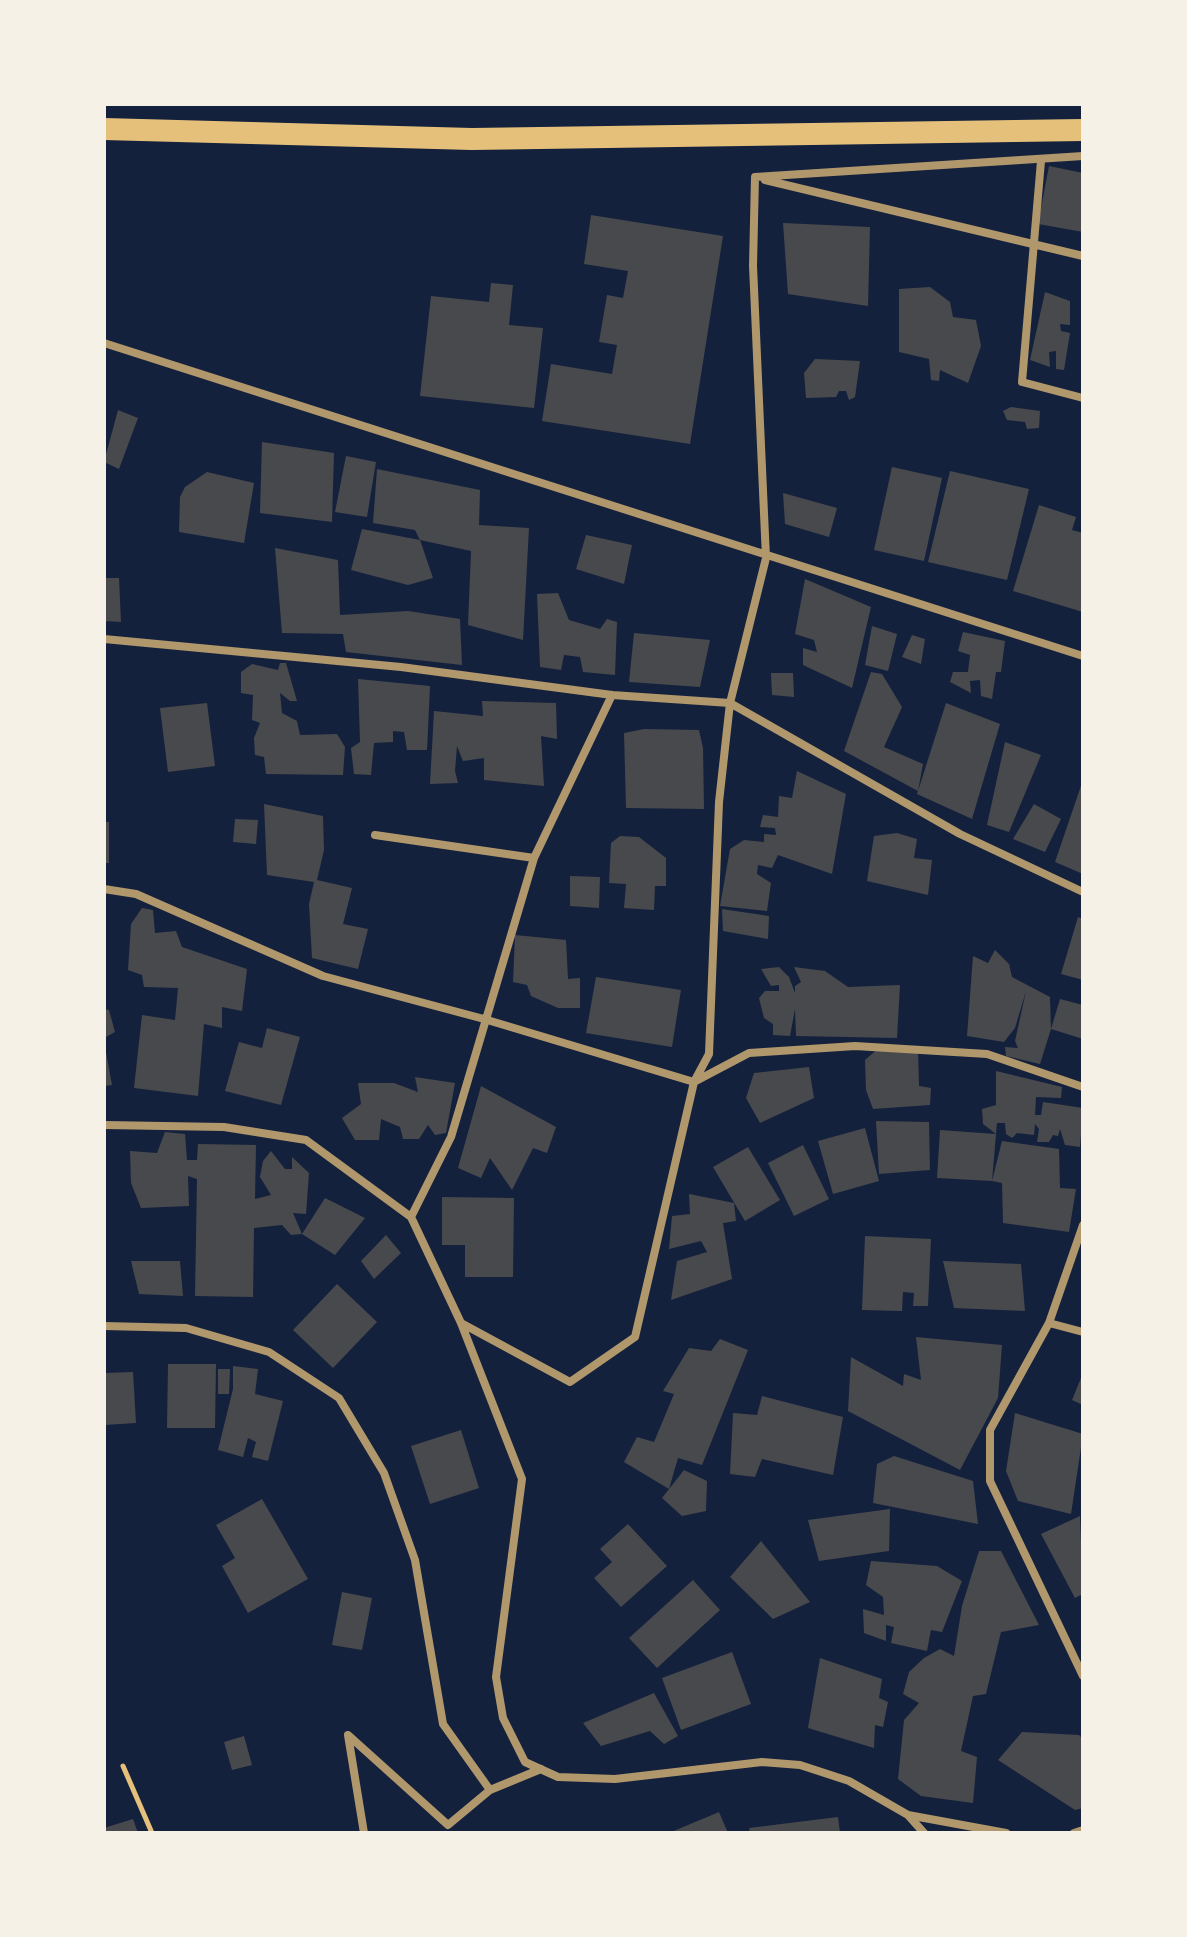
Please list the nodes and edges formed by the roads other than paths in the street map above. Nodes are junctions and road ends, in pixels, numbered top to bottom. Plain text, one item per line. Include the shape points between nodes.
1 (104, 129) edge
2 (1083, 130) edge
3 (1083, 156) edge
4 (1041, 161) junction
5 (755, 177) junction
6 (1032, 244) junction
7 (1083, 256) edge
8 (104, 343) edge
9 (1083, 398) edge
10 (766, 558) junction
11 (104, 639) edge
12 (1083, 656) edge
13 (612, 695) junction
14 (730, 703) junction
15 (375, 835) dead end
16 (534, 858) junction
17 (104, 889) edge
18 (1083, 892) edge
19 (484, 1019) junction
20 (694, 1082) junction
21 (1083, 1087) edge
22 (104, 1125) edge
23 (411, 1217) junction
24 (1083, 1225) edge
25 (461, 1323) junction
26 (1049, 1323) junction
27 (104, 1326) edge
28 (1083, 1332) edge
29 (1083, 1676) edge
30 (541, 1769) junction
31 (490, 1790) junction
32 (908, 1815) junction
33 (1083, 1830) edge
34 (364, 1833) edge
35 (924, 1833) edge
36 (1006, 1833) edge
37 (1074, 1833) edge

1 - 2 highway via 472,139
3 - 4 street
4 - 5 street
4 - 6 street
5 - 6 street
5 - 10 street via 753,266
6 - 7 street
6 - 9 street via 1022,382
8 - 10 street
10 - 12 street
10 - 14 street
11 - 13 street via 401,667
13 - 14 street
13 - 16 street
14 - 18 street via 960,834
14 - 20 street via 719,802 709,1054
15 - 16 street
16 - 19 street
17 - 19 street via 136,894 323,976
19 - 20 street
19 - 23 street via 451,1137
20 - 21 street via 749,1053 855,1046 987,1054
20 - 25 street via 635,1337 570,1382
22 - 23 street via 224,1127 306,1140
23 - 25 street
24 - 26 street
25 - 30 street via 522,1479 496,1677 503,1718 519,1751 525,1762
26 - 28 street
26 - 29 street via 990,1430 990,1481
27 - 31 street via 186,1328 269,1352 339,1398 384,1473 415,1560 443,1724
30 - 31 street
30 - 32 street via 558,1777 615,1779 762,1762 800,1765 849,1781
31 - 34 street via 448,1825 348,1735
32 - 35 street
32 - 36 street
33 - 37 street

